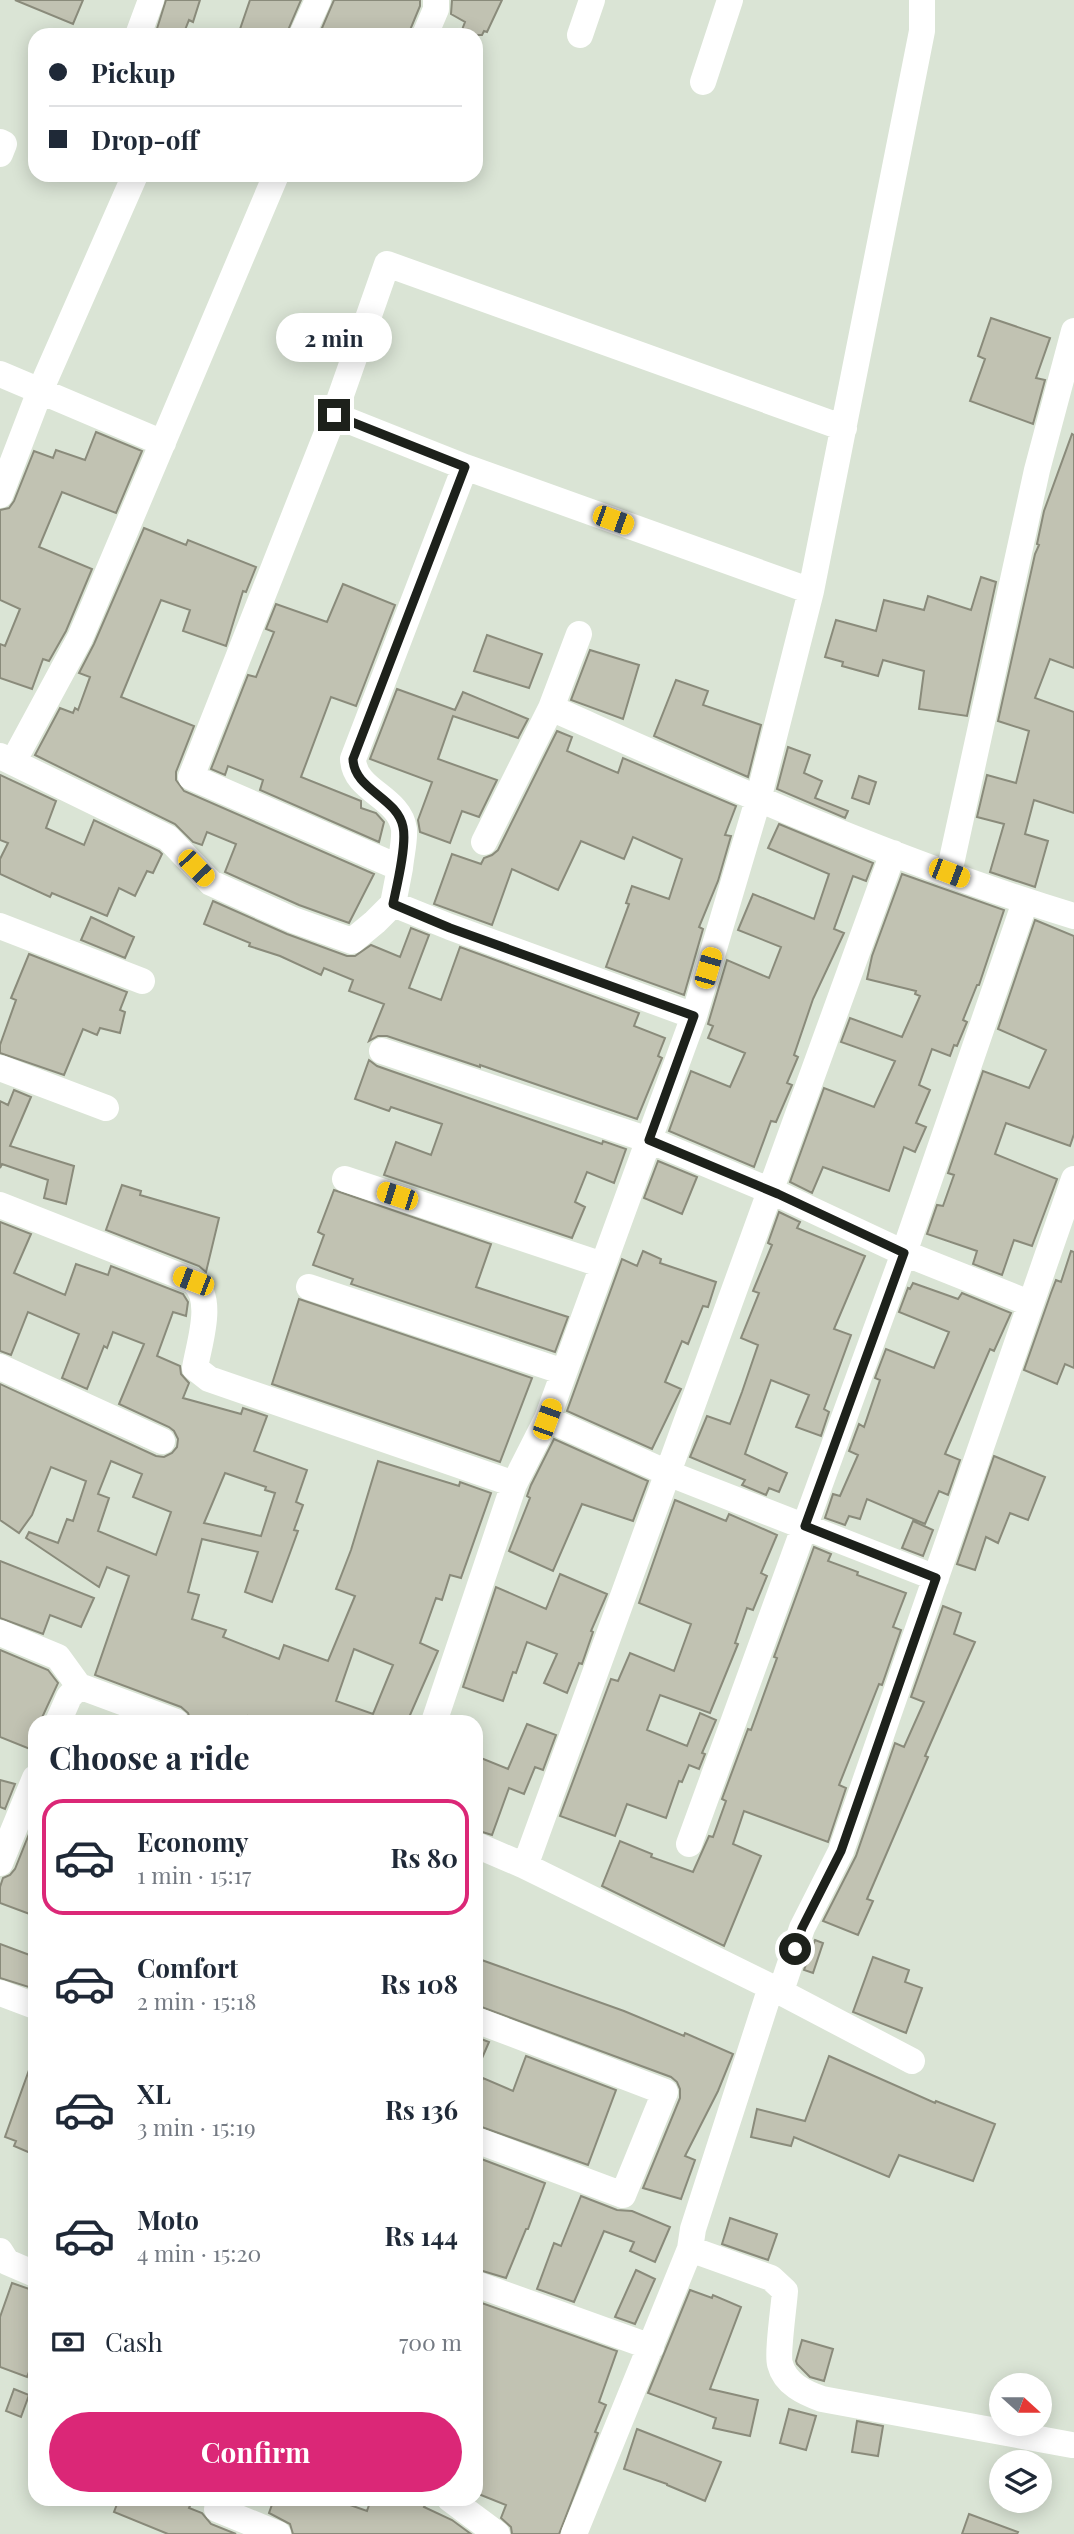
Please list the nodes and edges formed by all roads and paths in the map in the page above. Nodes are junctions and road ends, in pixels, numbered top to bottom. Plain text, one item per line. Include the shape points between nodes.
1 (151, 0) edge
2 (318, 0) edge
3 (436, 0) edge
4 (593, 0) edge
5 (730, 0) edge
6 (922, 0) edge
7 (141, 28) edge
8 (305, 28) edge
9 (428, 28) edge
10 (580, 35) dead end
11 (703, 82) dead end
12 (0, 142) edge
13 (0, 154) edge
14 (132, 182) edge
15 (273, 182) edge
16 (1074, 331) edge
17 (0, 374) edge
18 (40, 391) junction
19 (334, 415) junction
20 (844, 428) junction
21 (163, 443) junction
22 (465, 467) junction
23 (0, 495) edge
24 (811, 591) junction
25 (579, 635) dead end
26 (551, 708) junction
27 (6, 759) edge
28 (758, 800) junction
29 (484, 842) dead end
30 (893, 853) junction
31 (400, 868) junction
32 (949, 873) junction
33 (1025, 902) junction
34 (393, 904) junction
35 (1074, 916) edge
36 (0, 926) edge
37 (142, 981) dead end
38 (694, 1016) junction
39 (383, 1051) dead end
40 (0, 1068) edge
41 (106, 1108) dead end
42 (649, 1140) junction
43 (345, 1179) dead end
44 (1074, 1179) edge
45 (771, 1191) junction
46 (0, 1205) edge
47 (904, 1253) junction
48 (603, 1265) junction
49 (309, 1287) dead end
50 (1029, 1303) junction
51 (0, 1367) edge
52 (564, 1372) junction
53 (547, 1419) junction
54 (162, 1441) dead end
55 (670, 1474) junction
56 (514, 1483) junction
57 (805, 1526) junction
58 (936, 1578) junction
59 (0, 1633) edge
60 (79, 1686) junction
61 (61, 1715) edge
62 (157, 1715) edge
63 (436, 1715) edge
64 (28, 1795) edge
65 (689, 1844) dead end
66 (483, 1848) edge
67 (0, 1863) edge
68 (526, 1866) junction
69 (776, 1989) junction
70 (0, 1993) edge
71 (28, 2003) edge
72 (483, 2023) edge
73 (912, 2061) dead end
74 (483, 2143) edge
75 (690, 2249) junction
76 (2, 2265) edge
77 (28, 2272) edge
78 (483, 2287) edge
79 (652, 2347) junction
80 (1072, 2445) edge
81 (459, 2506) edge
82 (217, 2509) dead end
83 (278, 2534) edge
84 (497, 2534) edge
85 (574, 2534) edge

1 - 7 street
2 - 8 street
3 - 9 street
4 - 10 street
5 - 11 street
6 - 20 street via 922,31
12 - 13 street via 4,144
14 - 18 street
15 - 21 street
16 - 32 street via 1037,470
17 - 18 street
18 - 21 street
18 - 23 street
19 - 20 street via 387,264
19 - 22 street
19 - 31 street via 191,777
20 - 24 street
21 - 27 street via 80,638
22 - 24 street
22 - 31 street via 353,759 353,769 396,810 404,828
24 - 28 street
25 - 26 street
26 - 28 street
26 - 29 street
27 - 34 street via 168,838 211,883 293,920 352,941
28 - 30 street
28 - 38 street
30 - 32 street
30 - 45 street
31 - 34 street
32 - 33 street
33 - 35 street
33 - 47 street
34 - 38 street
36 - 37 street
38 - 42 street
39 - 42 street
40 - 41 street
42 - 45 street
42 - 48 street
43 - 48 street
44 - 50 street
45 - 47 street
45 - 55 street
46 - 56 street via 201,1287 205,1306 195,1368 209,1380
47 - 50 street
47 - 57 street
48 - 52 street
49 - 52 street
50 - 58 street
51 - 54 street
52 - 53 street
53 - 55 street
53 - 56 street
55 - 57 street
55 - 68 street
56 - 63 street
57 - 58 street
57 - 65 street
58 - 69 street via 841,1851
59 - 60 street via 58,1657
60 - 61 street
60 - 62 street
64 - 67 street
66 - 68 street
68 - 69 street
69 - 73 street
69 - 75 street
70 - 71 street
72 - 74 street via 665,2092 623,2195
75 - 79 street
75 - 80 street via 771,2278 785,2291 779,2363 786,2377 803,2392
76 - 77 street
78 - 79 street
79 - 85 street
81 - 84 street
82 - 83 street

